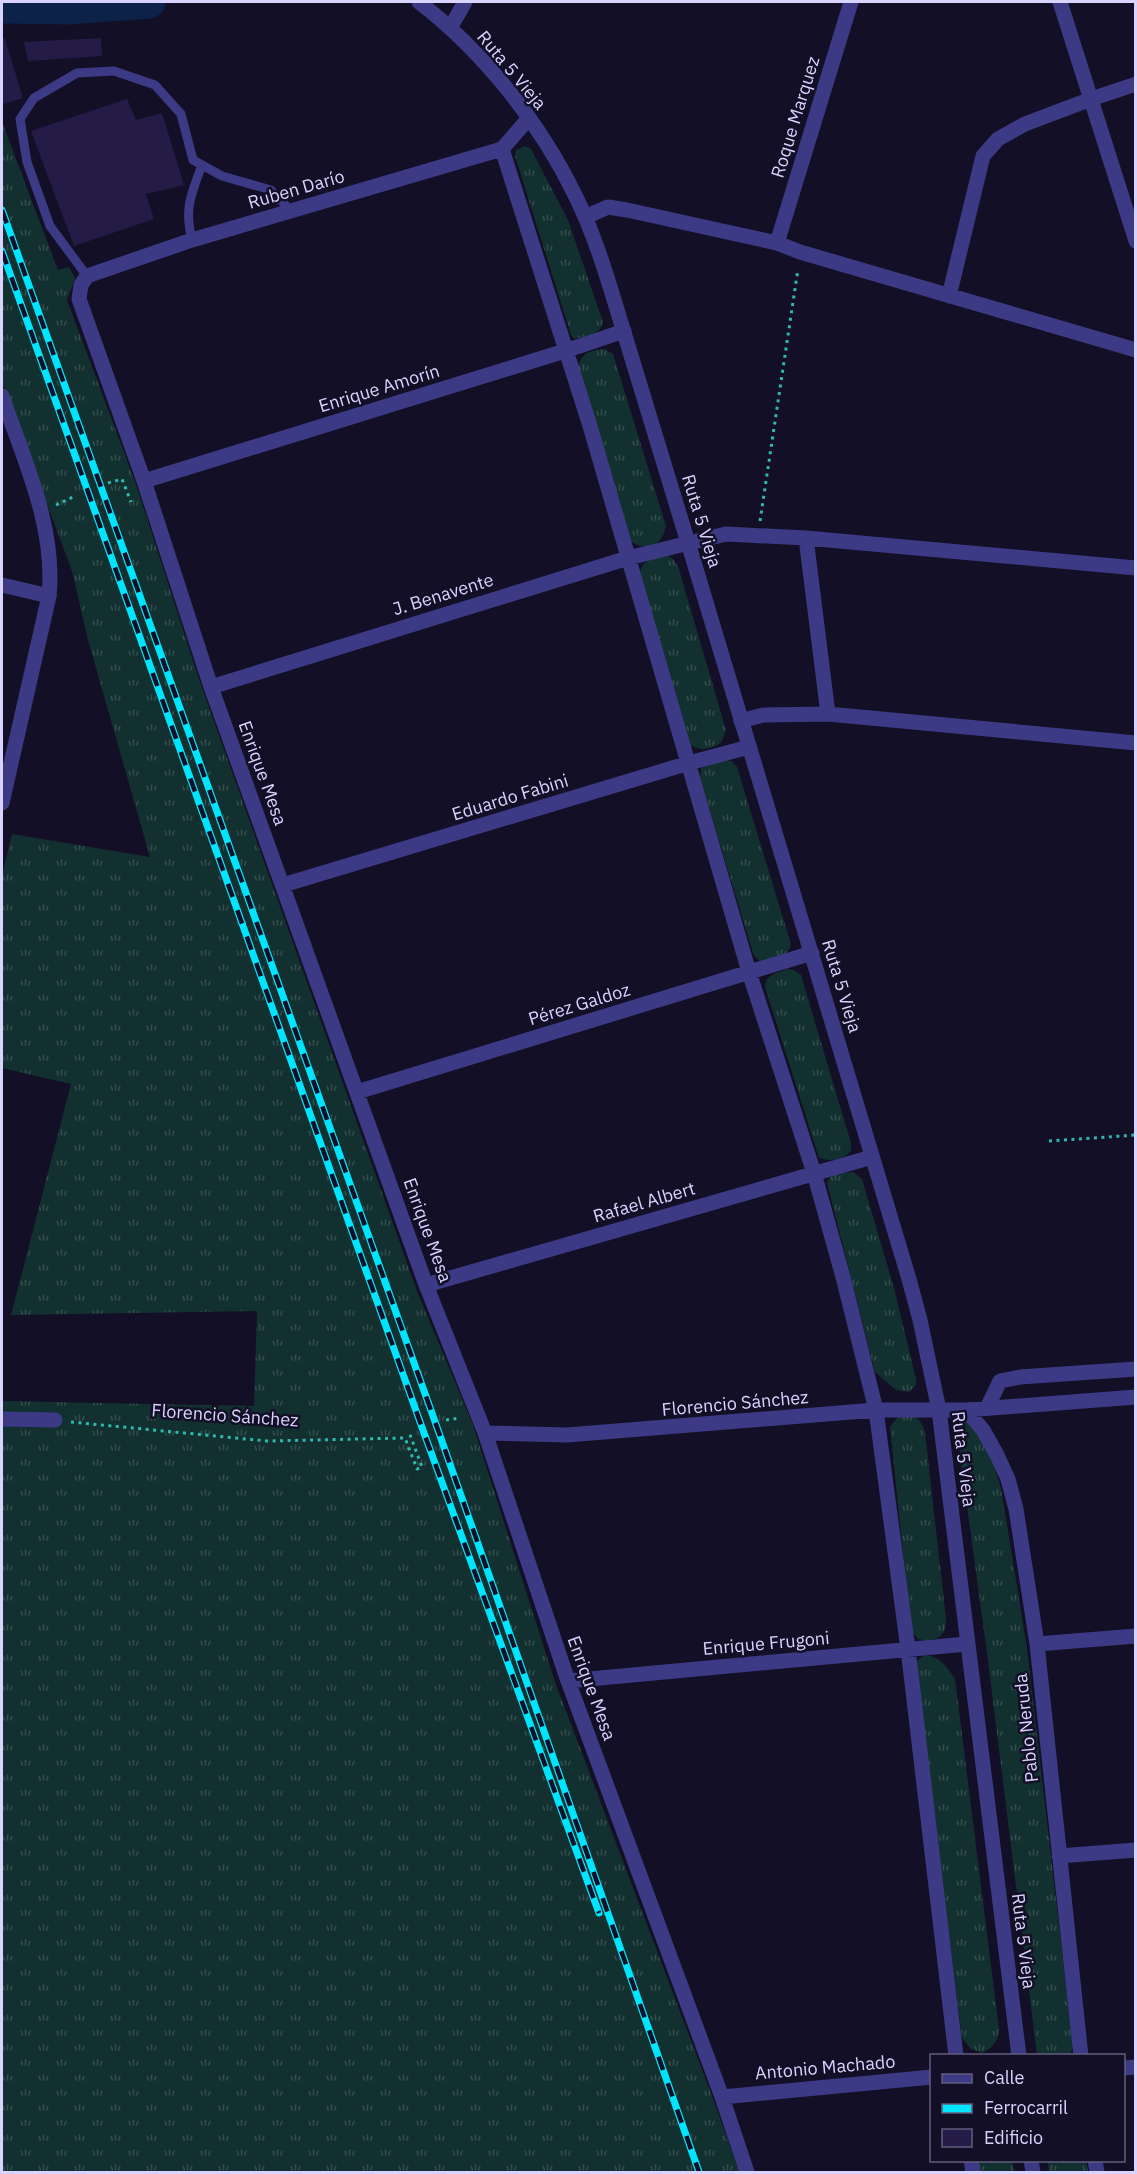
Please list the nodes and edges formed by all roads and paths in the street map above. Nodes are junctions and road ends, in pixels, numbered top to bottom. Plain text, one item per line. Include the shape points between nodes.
1 (465, 2) edge
2 (851, 2) edge
3 (1060, 2) edge
4 (428, 4) edge
5 (450, 28) junction
6 (1136, 84) edge
7 (1091, 99) junction
8 (529, 118) junction
9 (502, 149) junction
10 (202, 165) junction
11 (291, 210) junction
12 (585, 217) junction
13 (192, 240) junction
14 (1136, 240) edge
15 (777, 243) junction
16 (800, 252) junction
17 (87, 276) junction
18 (949, 296) junction
19 (624, 331) junction
20 (1136, 350) edge
21 (565, 351) junction
22 (2, 396) edge
23 (144, 481) junction
24 (758, 534) junction
25 (806, 538) junction
26 (688, 543) junction
27 (628, 558) junction
28 (1136, 568) edge
29 (2, 585) edge
30 (49, 596) junction
31 (211, 687) junction
32 (828, 714) junction
33 (741, 721) junction
34 (1136, 743) edge
35 (749, 747) junction
36 (689, 763) junction
37 (2, 803) edge
38 (283, 885) junction
39 (812, 953) junction
40 (749, 972) junction
41 (357, 1092) junction
42 (1136, 1135) edge
43 (1049, 1141) dead end
44 (872, 1157) junction
45 (814, 1173) junction
46 (426, 1285) junction
47 (1136, 1369) edge
48 (1136, 1397) edge
49 (987, 1408) junction
50 (876, 1410) junction
51 (939, 1410) junction
52 (966, 1410) junction
53 (2, 1419) edge
54 (55, 1420) joint
55 (409, 1432) dead end
56 (485, 1433) junction
57 (1136, 1636) edge
58 (967, 1644) junction
59 (1037, 1644) junction
60 (908, 1649) junction
61 (568, 1681) junction
62 (1136, 1850) edge
63 (1059, 1856) junction
64 (956, 2054) edge
65 (1019, 2054) edge
66 (1082, 2054) edge
67 (930, 2077) edge
68 (722, 2097) junction
69 (747, 2172) edge

1 - 5 street
2 - 15 street, Roque Marquez
3 - 7 street
4 - 5 street, Ruta 5 Vieja
5 - 8 street, Ruta 5 Vieja
6 - 7 street
7 - 14 street
7 - 18 street via 1025,124 998,139 983,156
8 - 9 street
8 - 12 street, Ruta 5 Vieja via 563,172
9 - 11 street, Ruben Darío
9 - 21 street
10 - 11 lane via 222,176 271,190
10 - 13 lane via 187,219
10 - 17 lane via 193,159 181,114 155,85 114,70 77,73 34,98 20,119 27,162 50,226
11 - 13 street, Ruben Darío
12 - 15 street via 608,207
12 - 19 street, Ruta 5 Vieja
13 - 17 street, Ruben Darío
15 - 16 street
16 - 18 street
16 - 24 path
17 - 23 street, Enrique Mesa via 79,298
18 - 20 street
19 - 21 street, Enrique Amorín
19 - 26 street, Ruta 5 Vieja
21 - 23 street, Enrique Amorín
21 - 27 street
22 - 30 street via 38,500 49,552
23 - 31 street, Enrique Mesa
24 - 25 street, J. Benavente
24 - 26 street, J. Benavente via 726,534
25 - 28 street, J. Benavente
25 - 32 street
26 - 27 street, J. Benavente
26 - 33 street, Ruta 5 Vieja
27 - 31 street, J. Benavente
27 - 36 street
29 - 30 street
30 - 37 street
31 - 38 street, Enrique Mesa
32 - 33 street via 763,715
32 - 34 street
33 - 35 street, Ruta 5 Vieja
35 - 36 street, Eduardo Fabini
35 - 39 street, Ruta 5 Vieja
36 - 38 street, Eduardo Fabini
36 - 40 street
38 - 41 street, Enrique Mesa
39 - 40 street, Pérez Galdoz
39 - 44 street, Ruta 5 Vieja
40 - 41 street, Pérez Galdoz
40 - 45 street
41 - 46 street, Enrique Mesa
42 - 43 path
44 - 45 street, Rafael Albert
44 - 51 street, Ruta 5 Vieja via 920,1320
45 - 46 street, Rafael Albert
45 - 50 street
46 - 56 street, Enrique Mesa
47 - 49 street via 1000,1381
48 - 49 street, Florencio Sánchez
49 - 52 street, Florencio Sánchez
50 - 51 street, Florencio Sánchez
50 - 56 street, Florencio Sánchez via 567,1435
50 - 60 street
51 - 52 street, Florencio Sánchez
51 - 58 street, Ruta 5 Vieja
52 - 59 street, Pablo Neruda via 998,1455 1008,1479
53 - 54 street
54 - 55 path, Florencio Sánchez via 267,1441 405,1438 417,1469 422,1467
56 - 61 street, Enrique Mesa
57 - 59 street
58 - 60 street, Enrique Frugoni
58 - 65 street, Ruta 5 Vieja
59 - 63 street, Pablo Neruda
60 - 61 street, Enrique Frugoni
60 - 64 street
61 - 68 street, Enrique Mesa
62 - 63 street
63 - 66 street, Pablo Neruda
67 - 68 street, Antonio Machado
68 - 69 street, Enrique Mesa

